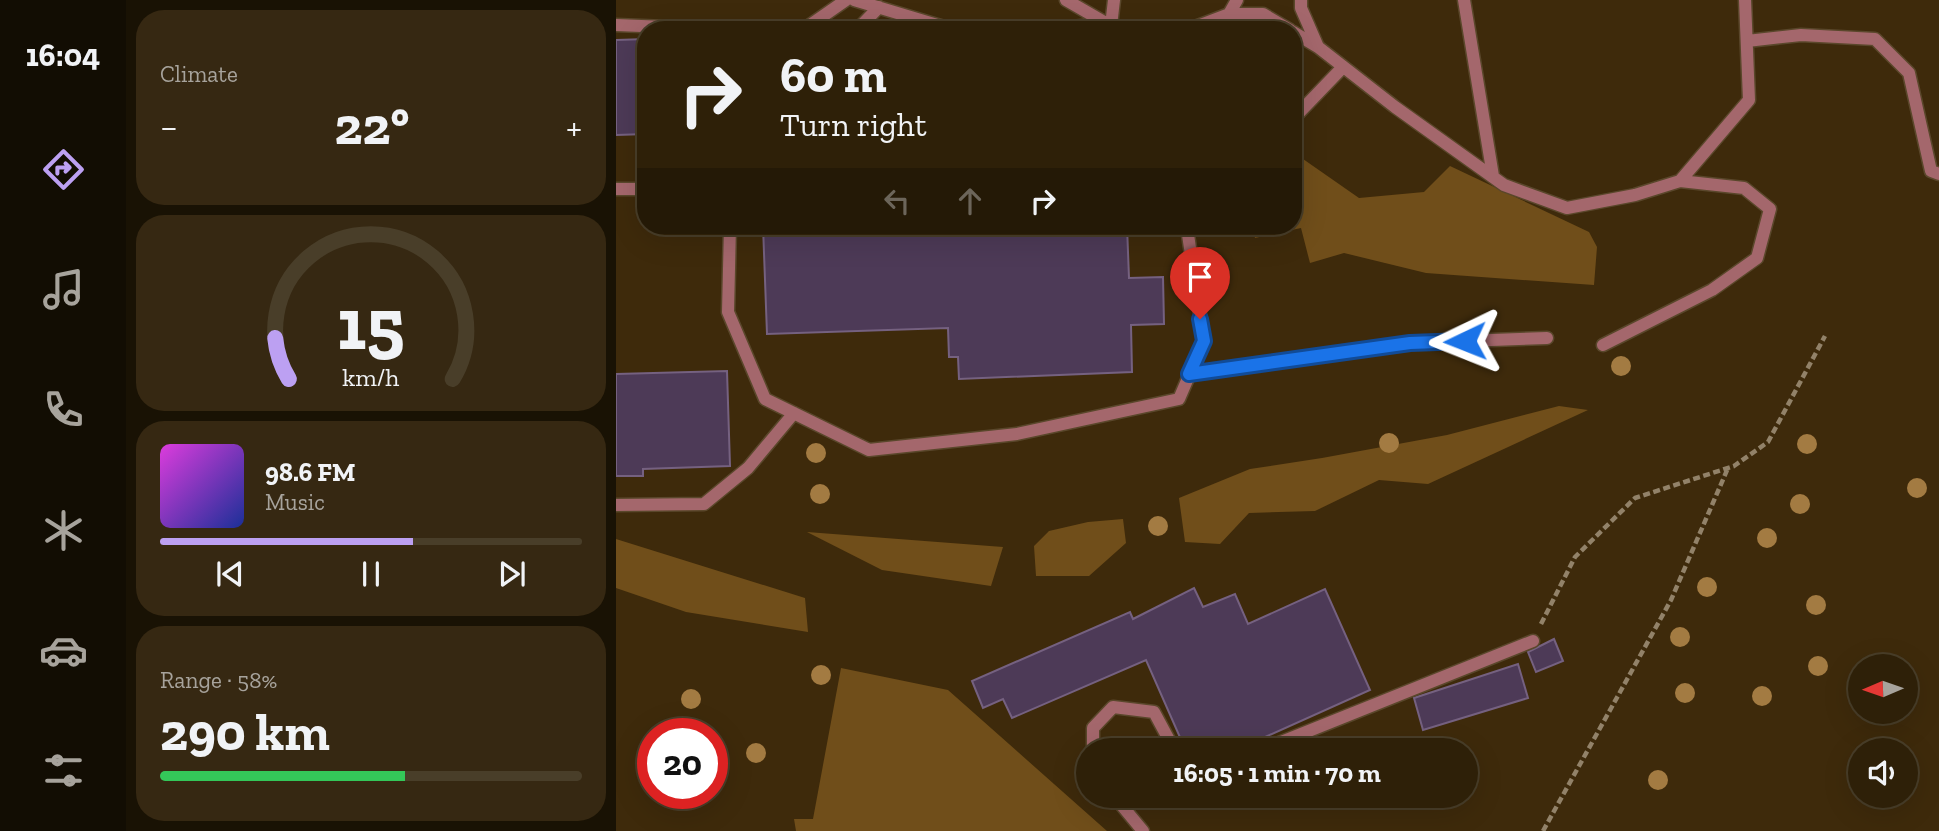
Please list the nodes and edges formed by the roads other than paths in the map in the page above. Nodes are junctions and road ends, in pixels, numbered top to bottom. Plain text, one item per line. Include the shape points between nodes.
1 (846, 0) edge
2 (853, 0) edge
3 (1066, 0) edge
4 (1114, 0) edge
5 (1237, 0) edge
6 (1301, 0) edge
7 (1464, 0) edge
8 (1745, 0) edge
9 (879, 7) junction
10 (1229, 13) junction
11 (816, 21) edge
12 (866, 21) edge
13 (925, 21) edge
14 (1102, 21) edge
15 (1112, 21) edge
16 (1209, 21) edge
17 (1275, 21) edge
18 (616, 25) edge
19 (637, 26) edge
20 (1302, 38) edge
21 (1747, 41) junction
22 (1318, 47) junction
23 (1343, 67) junction
24 (1302, 109) edge
25 (1939, 174) edge
26 (1493, 176) junction
27 (1680, 181) junction
28 (616, 189) edge
29 (637, 189) edge
30 (730, 235) edge
31 (1188, 235) edge
32 (1547, 338) dead end
33 (1602, 345) dead end
34 (1189, 374) junction
35 (794, 414) junction
36 (616, 505) edge
37 (1533, 641) road end
38 (1093, 738) edge
39 (1168, 738) edge
40 (1291, 738) edge
41 (1124, 808) edge
42 (1143, 831) edge

1 - 11 lane
2 - 9 lane
3 - 14 lane
4 - 15 lane
5 - 10 lane
6 - 22 lane
7 - 26 lane
8 - 21 lane
9 - 12 lane
9 - 13 lane
10 - 16 lane
10 - 17 lane via 1263,14
18 - 19 lane
20 - 22 lane
21 - 25 lane via 1801,35 1875,38 1909,73 1931,171
21 - 27 lane via 1749,100
22 - 23 lane
23 - 24 lane
23 - 26 lane
26 - 27 lane via 1504,185 1567,208
27 - 33 lane via 1744,188 1770,209 1757,258 1712,290
28 - 29 lane
30 - 35 lane via 728,312 765,399
31 - 34 lane via 1204,341
32 - 34 lane via 1410,343
34 - 35 lane via 1179,398 1017,434 869,450
35 - 36 lane via 748,468 704,504
37 - 40 lane
38 - 39 lane via 1093,728 1113,707 1154,712
41 - 42 lane

